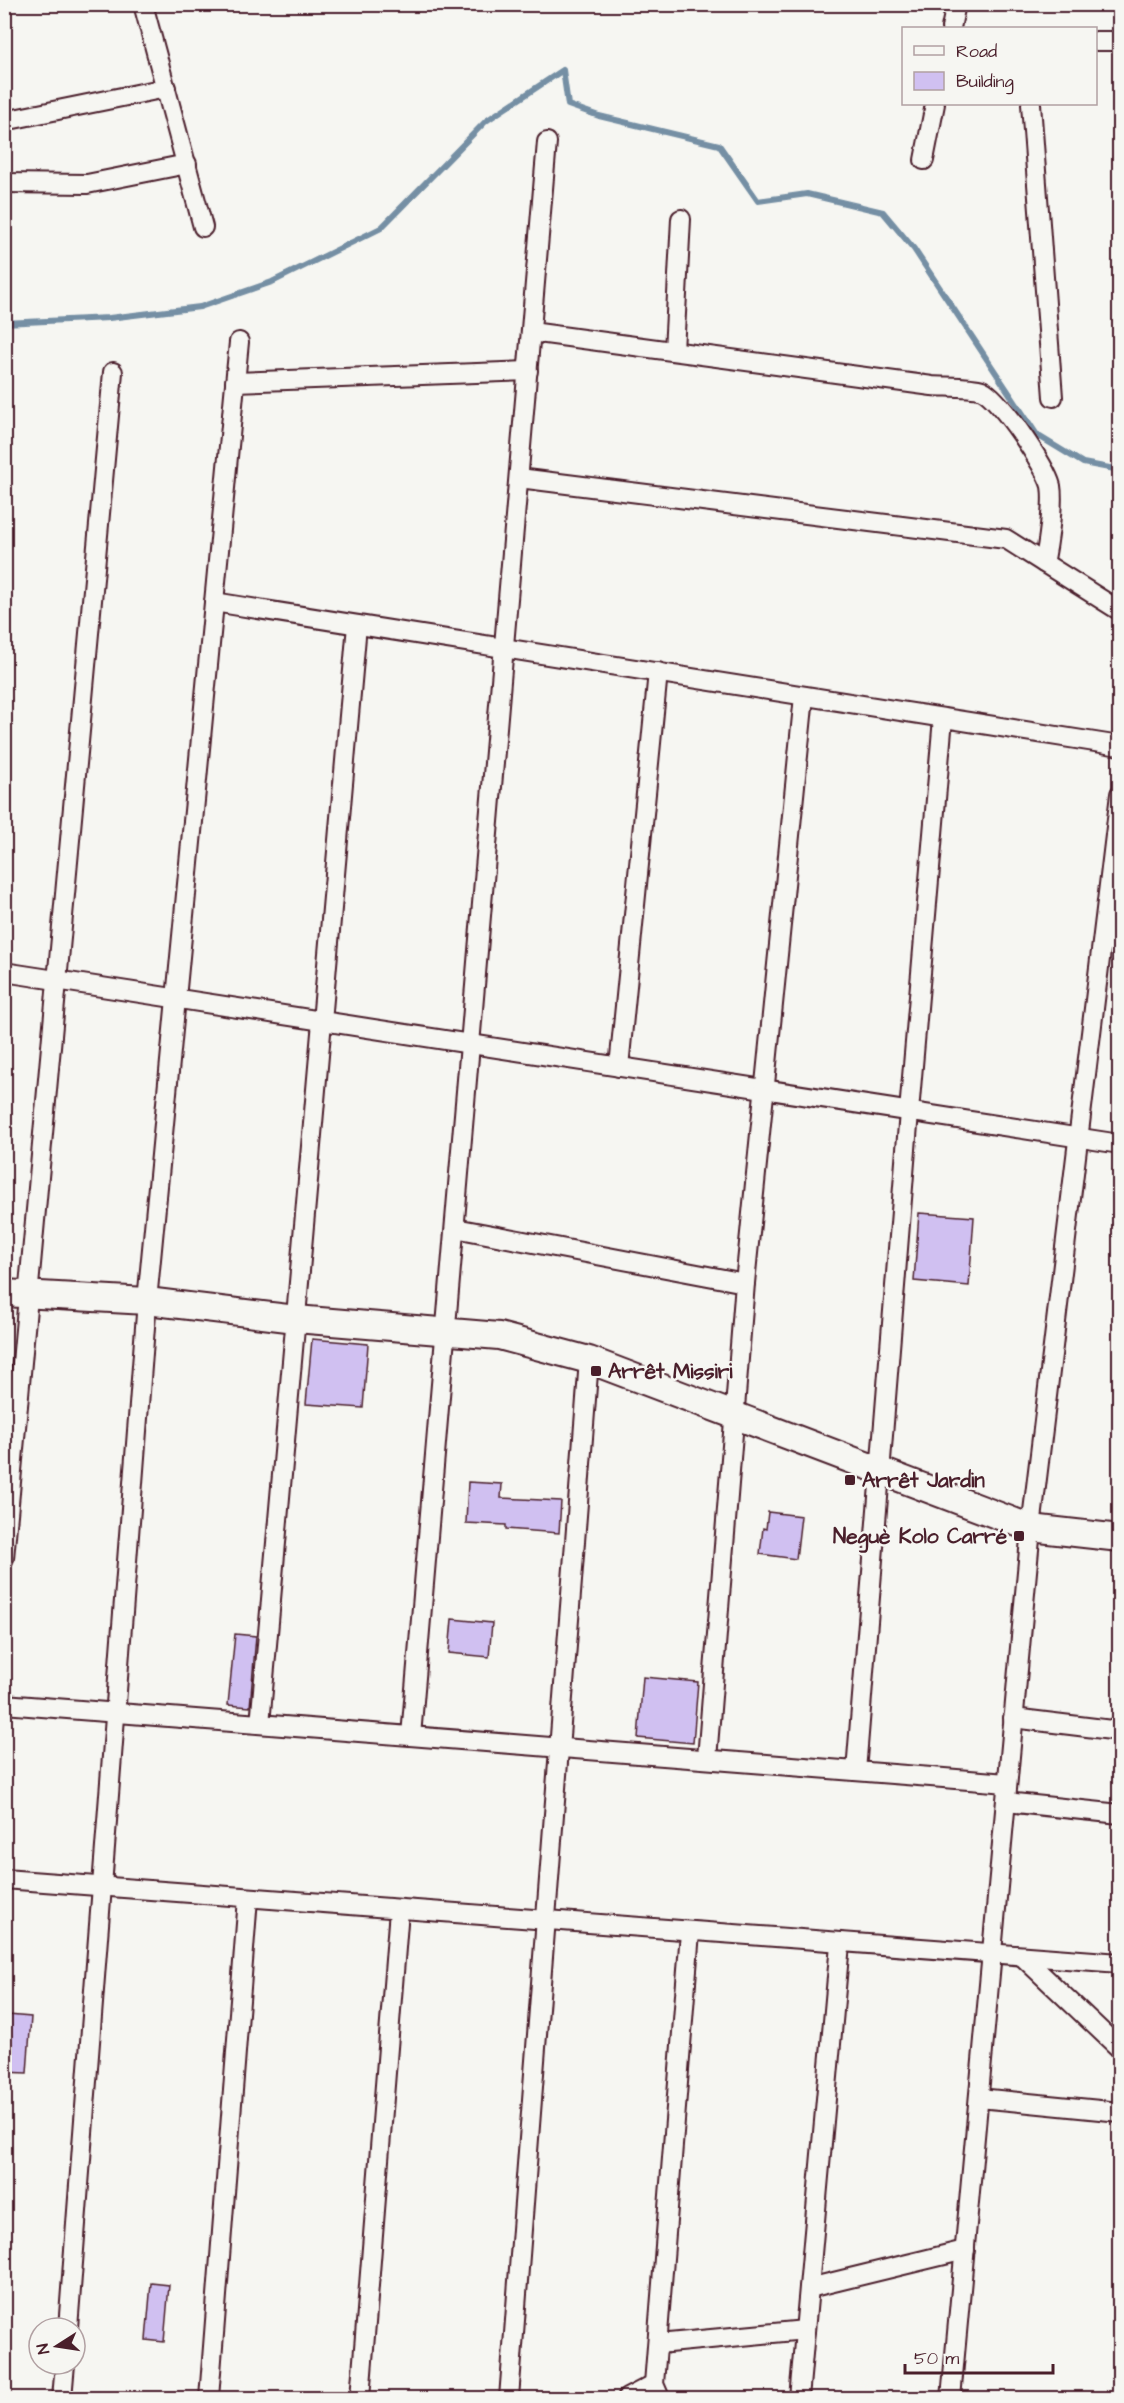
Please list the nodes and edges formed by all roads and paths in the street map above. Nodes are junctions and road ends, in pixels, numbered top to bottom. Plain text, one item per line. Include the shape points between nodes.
1 (143, 4) edge
2 (956, 4) edge
3 (951, 27) edge
4 (1097, 41) edge
5 (1119, 41) edge
6 (166, 88) junction
7 (935, 105) edge
8 (1031, 105) edge
9 (4, 121) edge
10 (547, 142) dead end
11 (924, 160) dead end
12 (187, 164) junction
13 (4, 183) edge
14 (681, 219) dead end
15 (203, 227) dead end
16 (531, 332) junction
17 (239, 342) dead end
18 (674, 351) junction
19 (528, 370) junction
20 (113, 372) dead end
21 (235, 382) junction
22 (1053, 397) dead end
23 (519, 478) junction
24 (1044, 563) junction
25 (214, 602) junction
26 (1119, 611) edge
27 (357, 625) junction
28 (504, 648) junction
29 (658, 672) junction
30 (804, 696) junction
31 (943, 718) junction
32 (1119, 746) edge
33 (1119, 794) edge
34 (4, 972) edge
35 (57, 981) junction
36 (177, 999) junction
37 (323, 1022) junction
38 (471, 1045) junction
39 (619, 1067) junction
40 (765, 1090) junction
41 (909, 1112) junction
42 (1078, 1138) junction
43 (1119, 1144) edge
44 (455, 1228) junction
45 (745, 1283) junction
46 (16, 1294) edge
47 (147, 1301) junction
48 (296, 1319) junction
49 (446, 1333) junction
50 (589, 1360) junction
51 (734, 1415) junction
52 (880, 1470) junction
53 (1031, 1528) junction
54 (1119, 1538) edge
55 (4, 1558) edge
56 (4, 1704) edge
57 (116, 1713) junction
58 (1013, 1718) junction
59 (260, 1724) junction
60 (1119, 1731) edge
61 (411, 1736) junction
62 (559, 1748) junction
63 (707, 1759) junction
64 (856, 1771) junction
65 (1007, 1783) junction
66 (1006, 1802) junction
67 (1119, 1814) edge
68 (4, 1879) edge
69 (102, 1887) junction
70 (248, 1898) junction
71 (399, 1910) junction
72 (545, 1921) junction
73 (690, 1932) junction
74 (840, 1944) junction
75 (992, 1955) junction
76 (1023, 1957) junction
77 (1119, 1963) edge
78 (1119, 2049) edge
79 (979, 2098) junction
80 (1119, 2112) edge
81 (965, 2250) junction
82 (809, 2288) junction
83 (69, 2316) edge
84 (805, 2330) junction
85 (658, 2344) junction
86 (64, 2376) edge
87 (657, 2391) edge
88 (62, 2398) edge
89 (209, 2398) edge
90 (360, 2398) edge
91 (509, 2398) edge
92 (627, 2398) edge
93 (799, 2398) edge
94 (951, 2398) edge

1 - 6 street
2 - 3 street
4 - 5 street
6 - 9 street
6 - 12 street
7 - 11 street
8 - 22 street
10 - 16 street
12 - 13 street via 87,184
12 - 15 street
14 - 18 street
16 - 18 street
16 - 19 street
17 - 21 street
18 - 24 street via 981,390 1002,406 1042,465 1051,487 1049,543
19 - 21 street
19 - 23 street
20 - 35 street
21 - 25 street
23 - 24 street via 1006,539
23 - 28 street
24 - 26 street
25 - 27 street
25 - 36 street
27 - 28 street
27 - 37 street
28 - 29 street
28 - 38 street
29 - 30 street
29 - 39 street
30 - 31 street
30 - 40 street
31 - 32 street
31 - 41 street
33 - 42 street
34 - 35 street
35 - 36 street
35 - 46 street
36 - 37 street
36 - 47 street
37 - 38 street
37 - 48 street
38 - 39 street
38 - 44 street
39 - 40 street
40 - 41 street
40 - 45 street
41 - 42 street
41 - 52 street
42 - 43 street
42 - 53 street
44 - 45 street
44 - 49 street
45 - 51 street
46 - 47 street
46 - 55 street
47 - 48 street
47 - 57 street
48 - 49 street
48 - 59 street
49 - 50 street via 499,1335
49 - 61 street
50 - 51 street
50 - 62 street
51 - 52 street
51 - 63 street
52 - 53 street
52 - 64 street
53 - 54 street
53 - 58 street
56 - 57 street
57 - 59 street
57 - 69 street
58 - 60 street
58 - 65 street
59 - 61 street
61 - 62 street
62 - 63 street
62 - 72 street
63 - 64 street
64 - 65 street
65 - 66 street
66 - 67 street
66 - 75 street
68 - 69 street
69 - 70 street
69 - 83 street
70 - 71 street
70 - 89 street
71 - 72 street
71 - 90 street
72 - 73 street
72 - 91 street
73 - 74 street
73 - 85 street
74 - 75 street
74 - 82 street
75 - 76 street
75 - 79 street
76 - 77 street
76 - 78 street
79 - 80 street
79 - 81 street
81 - 82 street
81 - 94 street
82 - 84 street
84 - 85 street
84 - 93 street
85 - 87 street
86 - 88 street
87 - 92 street

